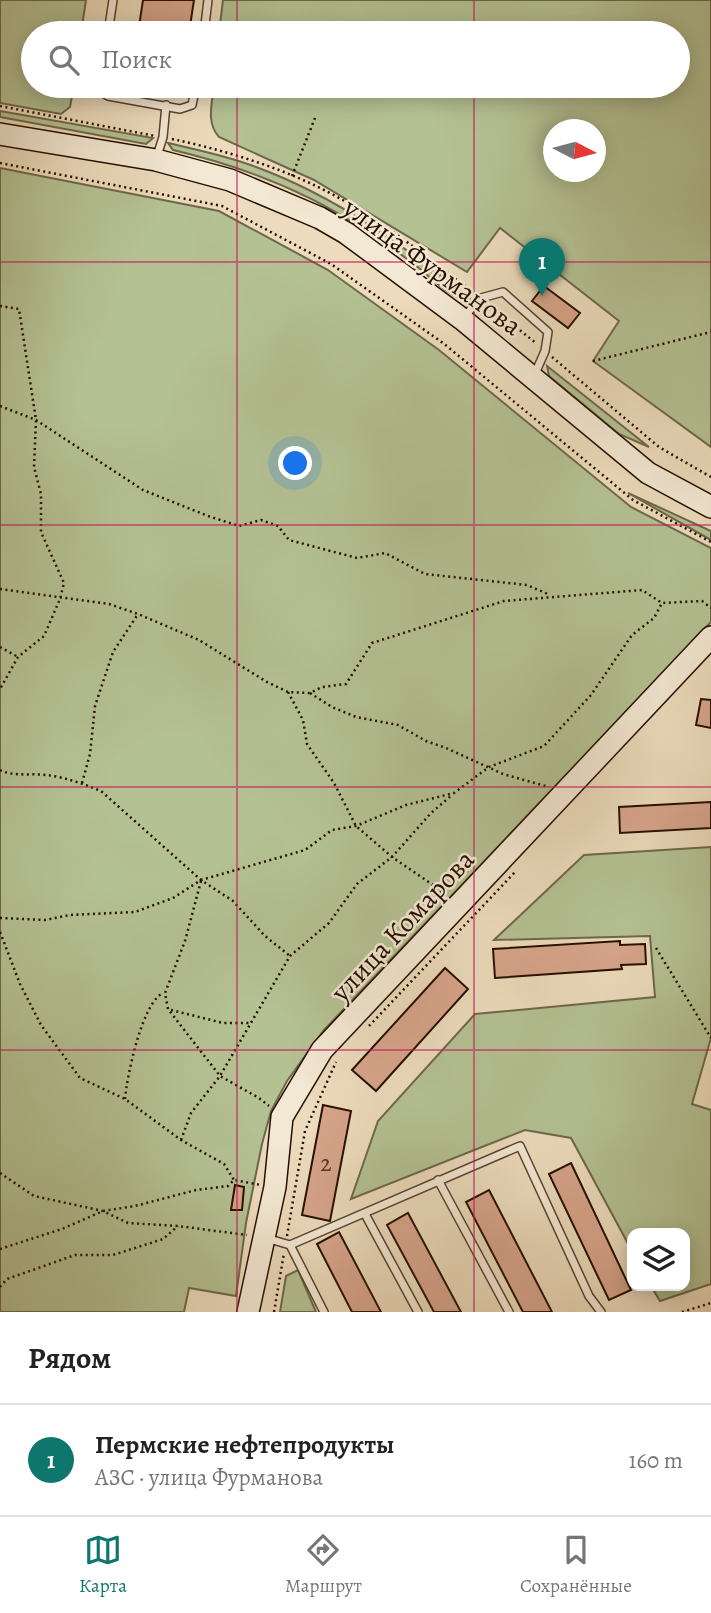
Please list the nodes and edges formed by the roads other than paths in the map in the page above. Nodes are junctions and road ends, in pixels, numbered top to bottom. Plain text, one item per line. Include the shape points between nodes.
1 (113, 0) edge
2 (208, 0) edge
3 (110, 21) edge
4 (205, 21) edge
5 (121, 98) edge
6 (193, 98) edge
7 (166, 105) junction
8 (0, 134) edge
9 (156, 160) junction
10 (462, 319) junction
11 (533, 376) junction
12 (711, 507) edge
13 (711, 637) edge
14 (438, 1180) junction
15 (365, 1214) junction
16 (262, 1237) junction
17 (288, 1244) junction
18 (248, 1312) edge
19 (324, 1312) edge
20 (418, 1312) edge
21 (509, 1312) edge
22 (600, 1312) edge

1 - 3 lane
2 - 4 lane
5 - 7 lane
6 - 7 lane via 188,108
7 - 9 lane
8 - 9 street, улица Фурманова
9 - 10 street, улица Фурманова via 230,180 320,218
10 - 11 street, улица Фурманова
10 - 11 lane via 481,298 503,292 548,332
11 - 12 street, улица Фурманова via 649,473
13 - 16 street, улица Комарова via 322,1050 282,1117 275,1187
14 - 15 lane
14 - 21 lane
14 - 22 lane via 520,1146
15 - 17 lane
15 - 20 lane
16 - 17 lane
16 - 18 street, улица Комарова
17 - 19 lane

